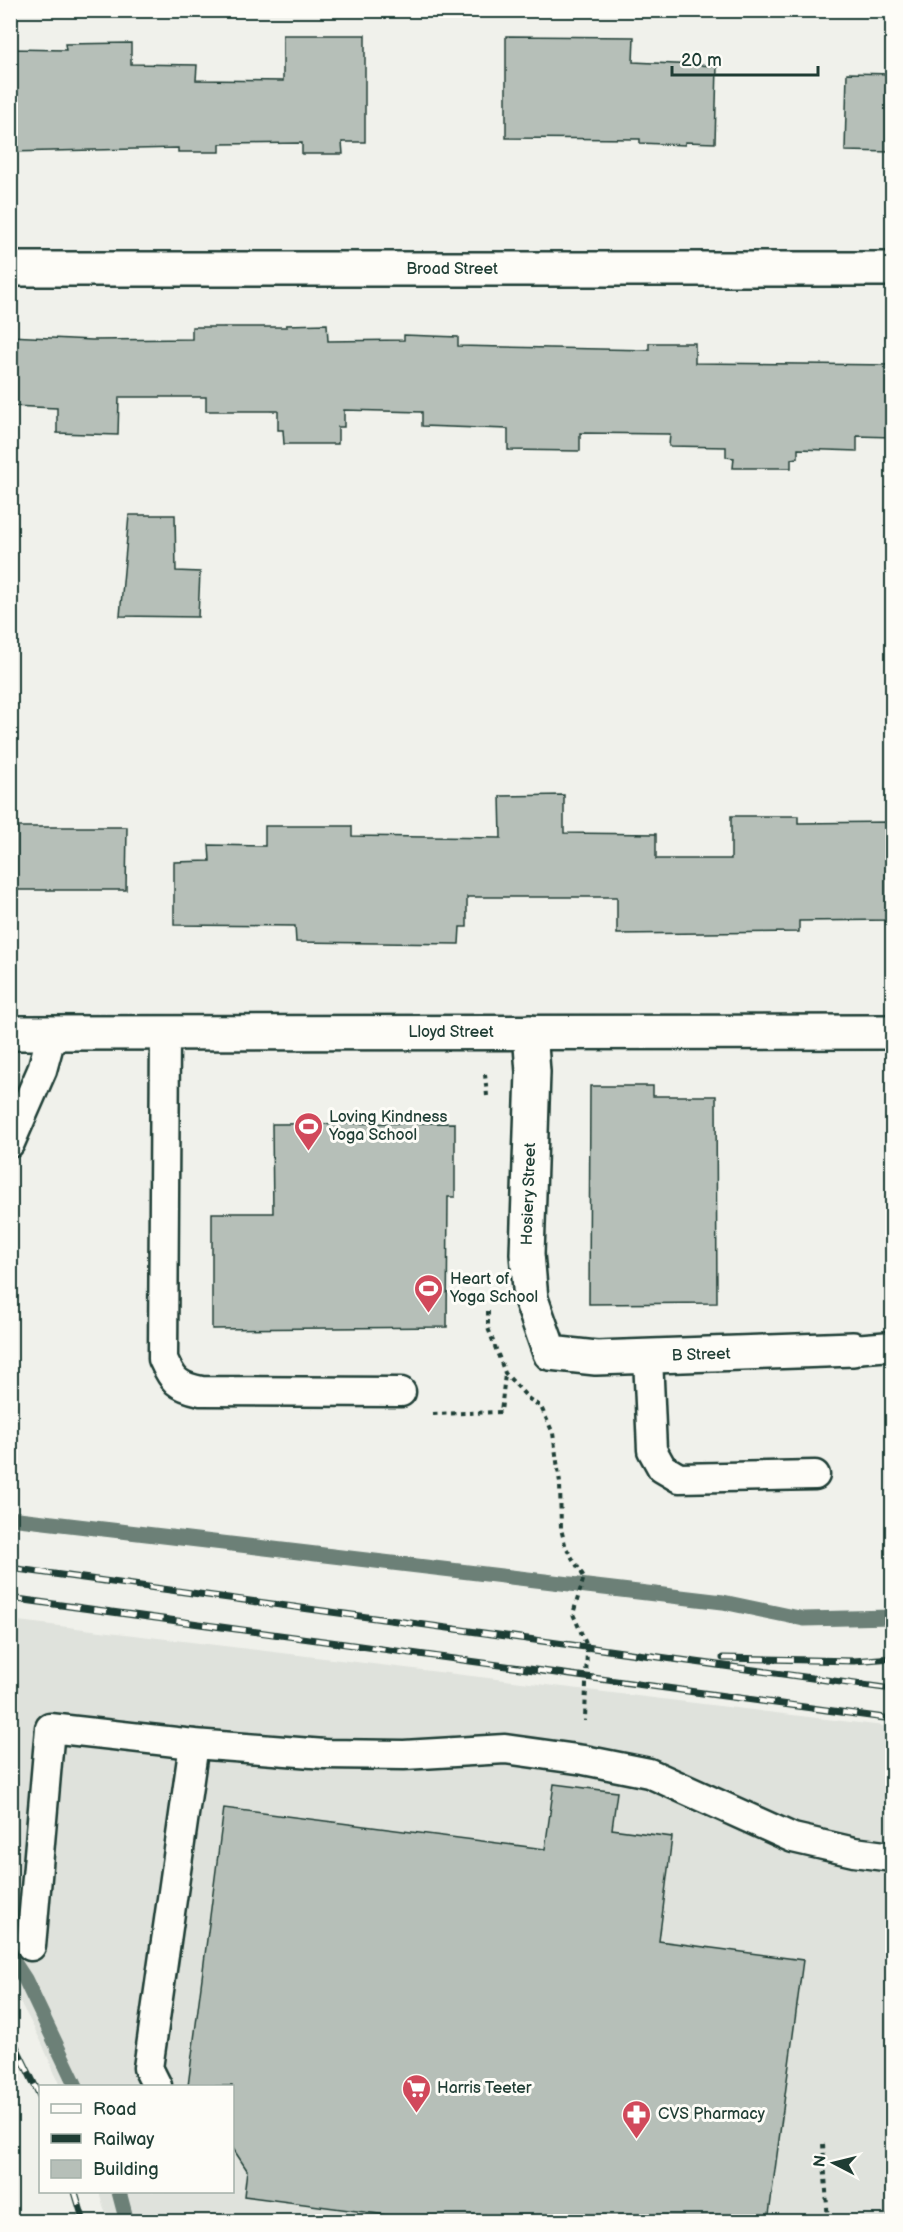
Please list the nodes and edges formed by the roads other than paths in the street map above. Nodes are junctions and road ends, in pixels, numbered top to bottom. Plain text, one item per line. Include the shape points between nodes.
1 (10, 268) edge
2 (892, 269) edge
3 (530, 1032) junction
4 (892, 1032) edge
5 (10, 1033) edge
6 (52, 1033) junction
7 (165, 1033) junction
8 (10, 1143) edge
9 (892, 1346) edge
10 (853, 1348) joint
11 (550, 1353) joint
12 (648, 1357) junction
13 (401, 1392) dead end
14 (815, 1475) dead end
15 (194, 1744) junction
16 (892, 1857) edge
17 (31, 1946) dead end
18 (156, 2085) edge

1 - 2 street, Broad Street
3 - 4 street, Lloyd Street
3 - 7 street, Lloyd Street
3 - 11 street, Hosiery Street via 533,1072 527,1254 531,1299
5 - 6 street, Lloyd Street
6 - 7 street, Lloyd Street
6 - 8 lane via 42,1070
7 - 13 lane via 163,1359 171,1378 184,1388 201,1391
9 - 10 lane
10 - 12 street, B Street
11 - 12 street, B Street via 596,1358
12 - 14 lane via 652,1450 662,1468 679,1478
15 - 16 lane via 325,1754 404,1755 505,1749 584,1760 649,1773 793,1838
15 - 17 lane via 51,1728
15 - 18 lane via 148,2068

